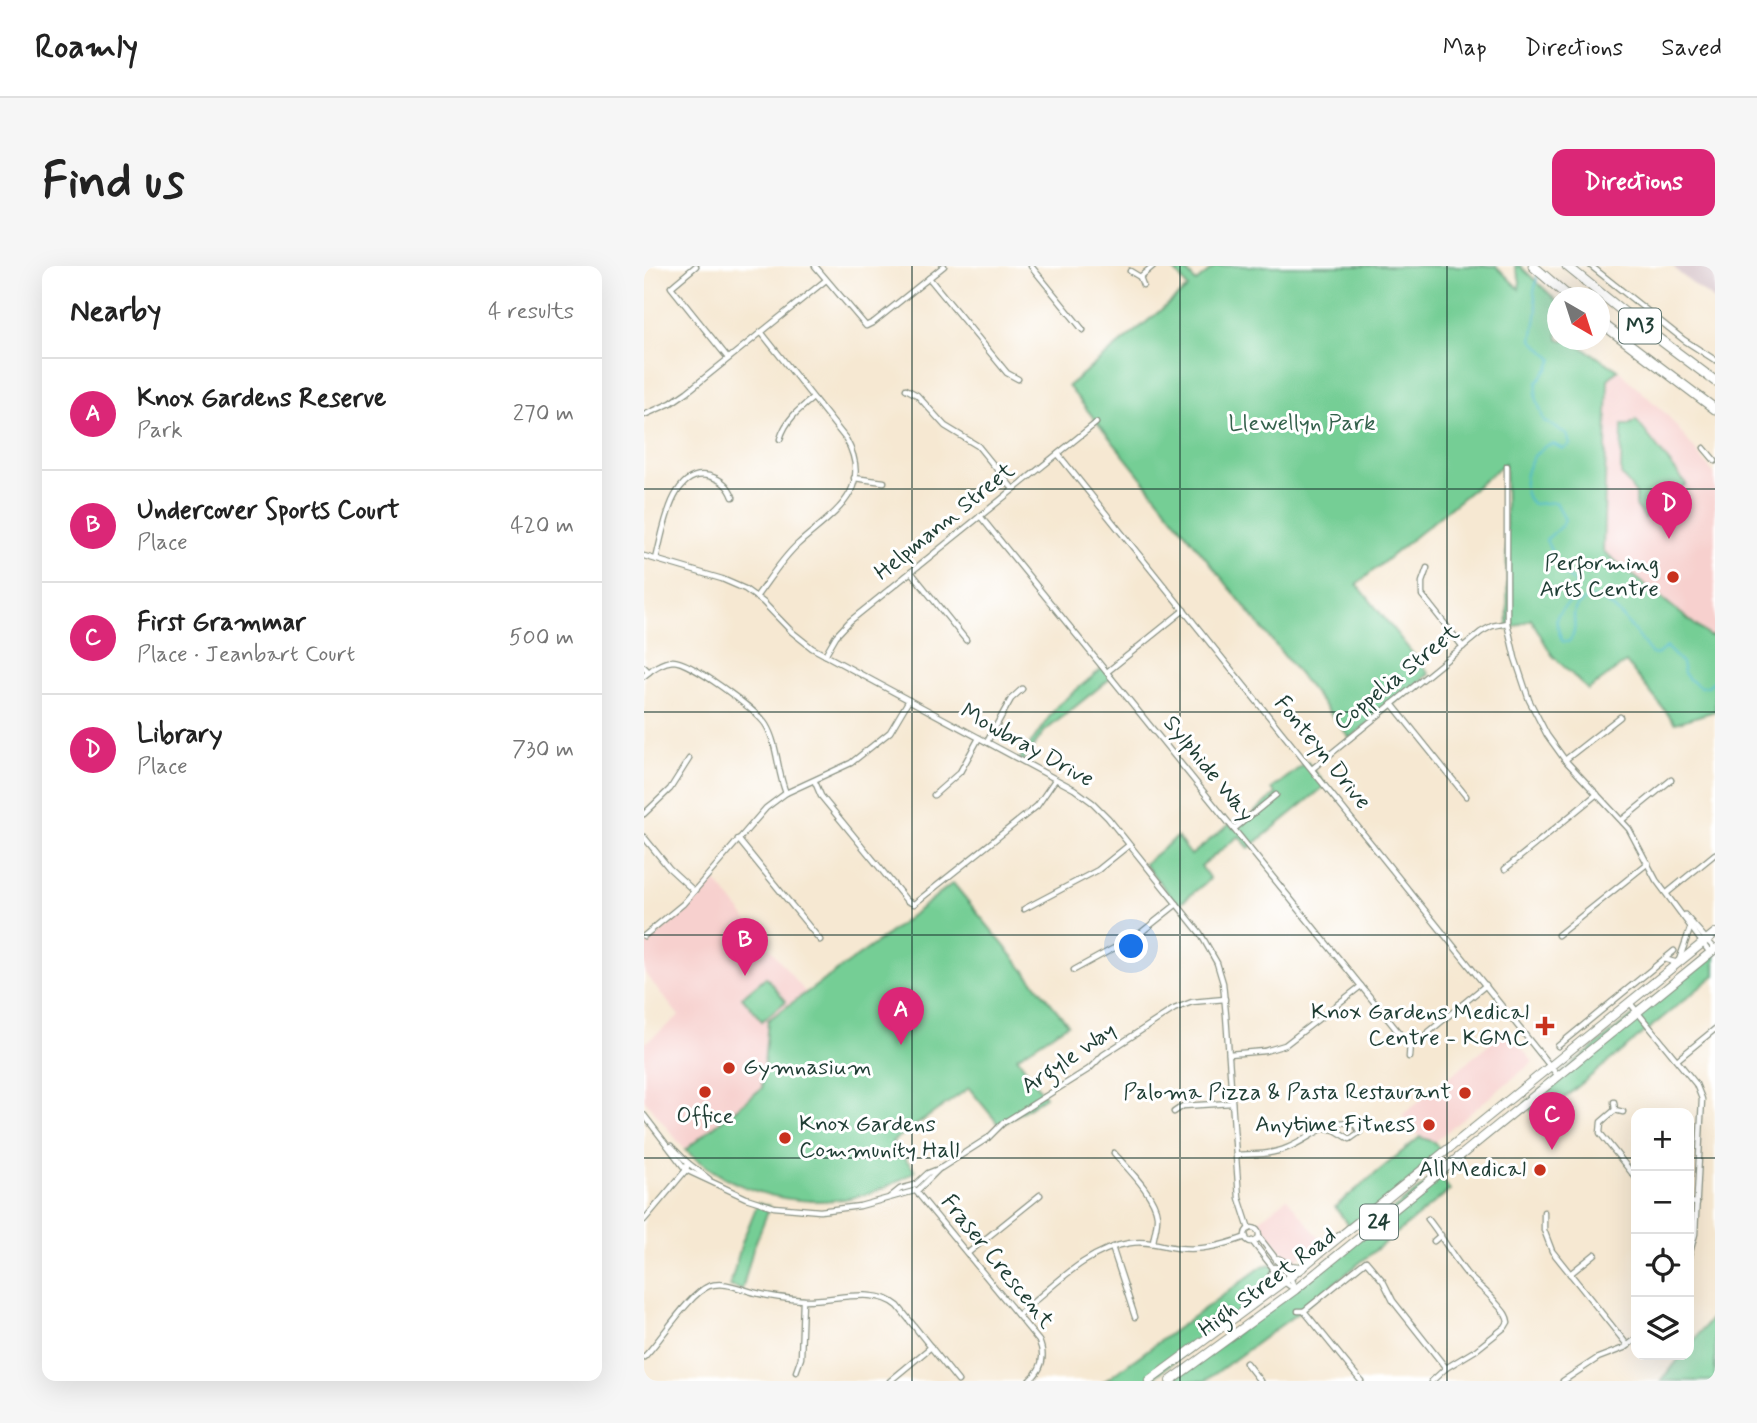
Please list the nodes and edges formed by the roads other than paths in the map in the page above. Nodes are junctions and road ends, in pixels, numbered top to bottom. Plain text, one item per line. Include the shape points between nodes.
1 (696, 266) edge
2 (815, 266) edge
3 (944, 266) edge
4 (1031, 266) edge
5 (1153, 266) edge
6 (1533, 266) edge
7 (1591, 266) edge
8 (1568, 267) edge
9 (1130, 271) dead end
10 (1140, 277) junction
11 (929, 278) junction
12 (826, 280) junction
13 (1143, 285) dead end
14 (1558, 287) edge
15 (1083, 330) dead end
16 (1610, 330) edge
17 (761, 332) junction
18 (728, 358) junction
19 (1715, 360) edge
20 (1672, 378) junction
21 (1018, 379) dead end
22 (1715, 381) edge
23 (906, 389) dead end
24 (813, 398) junction
25 (1715, 409) edge
26 (644, 415) edge
27 (1715, 416) edge
28 (1096, 423) dead end
29 (780, 439) dead end
30 (1704, 448) dead end
31 (1058, 454) junction
32 (1715, 461) edge
33 (1507, 466) dead end
34 (854, 478) junction
35 (884, 482) dead end
36 (1013, 489) junction
37 (733, 497) dead end
38 (981, 516) junction
39 (644, 556) edge
40 (656, 559) junction
41 (1427, 568) dead end
42 (911, 572) junction
43 (756, 597) junction
44 (1184, 610) junction
45 (1507, 623) junction
46 (966, 640) dead end
47 (1463, 647) junction
48 (825, 655) junction
49 (644, 667) edge
50 (1107, 672) junction
51 (646, 674) edge
52 (1022, 689) dead end
53 (909, 700) junction
54 (1392, 704) junction
55 (1620, 717) dead end
56 (979, 738) junction
57 (987, 742) junction
58 (689, 759) dead end
59 (1565, 760) junction
60 (1312, 769) junction
61 (1055, 780) junction
62 (1671, 780) dead end
63 (814, 781) junction
64 (786, 793) junction
65 (1597, 794) junction
66 (1276, 795) dead end
67 (934, 796) dead end
68 (1466, 796) dead end
69 (644, 814) edge
70 (1622, 820) junction
71 (1234, 829) junction
72 (644, 837) edge
73 (738, 839) junction
74 (1129, 845) junction
75 (1715, 854) edge
76 (1648, 863) junction
77 (1506, 869) dead end
78 (694, 891) junction
79 (1666, 893) junction
80 (1177, 904) junction
81 (1024, 909) dead end
82 (1682, 913) junction
83 (1690, 929) junction
84 (1715, 933) edge
85 (1558, 935) dead end
86 (644, 936) edge
87 (820, 940) dead end
88 (1705, 941) junction
89 (1713, 950) edge
90 (1674, 951) dead end
91 (1664, 959) junction
92 (1678, 963) junction
93 (1074, 970) dead end
94 (1486, 985) junction
95 (1360, 986) junction
96 (1225, 999) junction
97 (1630, 1002) junction
98 (1638, 1012) junction
99 (1715, 1029) edge
100 (1573, 1034) junction
101 (1410, 1043) junction
102 (1558, 1046) dead end
103 (1572, 1049) junction
104 (1229, 1054) junction
105 (1409, 1058) dead end
106 (1677, 1060) junction
107 (1550, 1067) junction
108 (1558, 1076) junction
109 (1614, 1102) dead end
110 (1232, 1103) junction
111 (1615, 1110) junction
112 (1174, 1112) dead end
113 (1623, 1112) dead end
114 (644, 1115) edge
115 (1326, 1128) junction
116 (1114, 1153) dead end
117 (1462, 1154) junction
118 (1236, 1155) junction
119 (1439, 1156) junction
120 (686, 1167) junction
121 (1631, 1172) edge
122 (916, 1187) junction
123 (1040, 1195) dead end
124 (1694, 1203) edge
125 (1697, 1203) junction
126 (1544, 1212) dead end
127 (1428, 1219) dead end
128 (644, 1220) edge
129 (1249, 1229) junction
130 (1441, 1235) junction
131 (1246, 1237) junction
132 (1259, 1237) junction
133 (1694, 1240) edge
134 (1252, 1241) junction
135 (1434, 1241) dead end
136 (1153, 1243) junction
137 (1112, 1247) junction
138 (968, 1253) junction
139 (1595, 1254) dead end
140 (1276, 1265) junction
141 (1302, 1268) junction
142 (1570, 1274) junction
143 (1287, 1279) junction
144 (1295, 1290) junction
145 (803, 1300) junction
146 (1260, 1300) junction
147 (1018, 1315) junction
148 (1135, 1317) dead end
149 (1631, 1343) edge
150 (1628, 1346) junction
151 (931, 1348) junction
152 (644, 1357) edge
153 (1246, 1363) dead end
154 (1167, 1368) junction
155 (1446, 1368) junction
156 (796, 1372) dead end
157 (1180, 1374) junction
158 (890, 1381) edge
159 (958, 1381) edge
160 (1030, 1381) edge
161 (1149, 1381) edge
162 (1170, 1381) edge
163 (1259, 1381) edge
164 (1361, 1381) edge
165 (1432, 1381) edge
166 (1563, 1381) edge

1 - 18 street via 671,287
2 - 12 street
3 - 11 street
4 - 15 street
5 - 10 street
6 - 14 highway
7 - 19 street
8 - 22 highway, M3
9 - 10 street
10 - 13 street
11 - 12 street via 866,326
11 - 21 street via 1007,373
12 - 17 street
16 - 20 highway, M3
17 - 18 street
17 - 24 street
18 - 26 street via 680,397
20 - 25 highway, M3
20 - 27 highway
23 - 36 street via 940,422 978,446
24 - 29 street via 784,426
24 - 34 street via 849,443
28 - 31 street, Helpmann Street
30 - 32 street
31 - 36 street, Helpmann Street
31 - 44 street, Fonteyn Drive
33 - 45 street
34 - 35 street
34 - 43 street via 843,506 792,550
36 - 38 street, Helpmann Street
37 - 40 street via 724,484 710,476 685,481 675,493
38 - 42 street, Helpmann Street
38 - 50 street, Sylphide Way
39 - 40 street, Mowbray Drive
40 - 43 street, Mowbray Drive via 722,579
41 - 47 street via 1422,594
42 - 46 street
42 - 48 street, Helpmann Street via 844,626
43 - 48 street, Mowbray Drive via 792,632
44 - 50 street
44 - 60 street, Fonteyn Drive
45 - 47 street, Coppelia Street via 1488,628
45 - 59 street via 1529,700
47 - 54 street, Coppelia Street
48 - 53 street, Mowbray Drive
49 - 51 street
50 - 71 street, Sylphide Way
51 - 64 street via 666,662 685,664 754,711 770,732
52 - 57 street via 1011,699
53 - 56 street, Mowbray Drive
53 - 63 street via 890,732 851,763
54 - 60 street, Coppelia Street
54 - 68 street
55 - 59 street
56 - 57 street, Mowbray Drive
56 - 67 street via 960,772
57 - 61 street, Mowbray Drive
58 - 69 street via 670,789
59 - 65 street
60 - 94 street, Fonteyn Drive
61 - 63 street via 1037,806 914,904 890,881 821,796
61 - 74 street, Mowbray Drive via 1097,806
62 - 70 street
63 - 64 street
64 - 73 street
65 - 70 street
65 - 77 street
66 - 71 street
70 - 76 street
71 - 95 street, Sylphide Way
72 - 78 street
73 - 78 street
73 - 87 street
74 - 80 street, Mowbray Drive
74 - 81 street via 1098,870
75 - 79 street
76 - 79 street
76 - 85 street
78 - 86 street
79 - 82 street
80 - 93 street via 1138,935
80 - 96 street, Mowbray Drive via 1214,956
82 - 83 street
82 - 88 street
83 - 88 street
83 - 92 street
84 - 88 main road, High Street Road / 24
88 - 89 street
88 - 92 main road, High Street Road / 24
89 - 98 main road, High Street Road / 24
90 - 91 street
91 - 92 street
91 - 100 street
92 - 97 main road, High Street Road / 24
94 - 101 street
94 - 107 street, Fonteyn Drive
95 - 101 street, Sylphide Way
95 - 104 street via 1286,1045
96 - 104 street, Mowbray Drive
96 - 122 street, Argyle Way via 1174,1009
97 - 98 street
97 - 103 main road, High Street Road / 24
98 - 106 street
98 - 108 main road, High Street Road / 24
99 - 106 street
100 - 102 street
100 - 103 street
101 - 105 street
103 - 107 main road, High Street Road / 24
104 - 110 street, Mowbray Drive
106 - 125 street via 1696,1084 1703,1104
107 - 108 street, Fonteyn Drive
107 - 119 main road, High Street Road / 24
108 - 117 main road, High Street Road / 24
109 - 111 street
110 - 112 street via 1183,1106
110 - 118 street, Mowbray Drive
111 - 113 street
111 - 121 street via 1601,1122 1600,1133
114 - 120 street
115 - 115 street via 1351,1122 1360,1132 1349,1139
115 - 118 street via 1281,1150
116 - 136 street via 1155,1208
117 - 119 main road
117 - 144 main road, High Street Road / 24
118 - 129 street, Mowbray Drive via 1239,1198
119 - 141 main road, High Street Road / 24
120 - 122 street via 758,1203 799,1210 840,1210
120 - 128 street
122 - 138 street, Fraser Crescent
123 - 138 street
124 - 125 street
125 - 133 street
126 - 142 street via 1547,1241
127 - 130 street
129 - 131 street
129 - 132 street via 1256,1229
130 - 135 street
130 - 155 street via 1454,1258 1508,1320 1476,1350
131 - 134 street
131 - 136 street via 1203,1249
132 - 134 street
132 - 140 street
134 - 140 street
136 - 137 street
137 - 147 street via 1080,1265
137 - 148 street
138 - 147 street, Fraser Crescent
139 - 142 street
140 - 141 main road
140 - 143 street
140 - 143 street
140 - 146 main road
141 - 143 main road, High Street Road / 24
142 - 150 street
143 - 144 street
143 - 146 main road, High Street Road / 24
144 - 157 main road, High Street Road / 24
145 - 151 street via 887,1298
145 - 152 street via 713,1284 698,1293
145 - 156 street via 801,1358
146 - 154 main road, High Street Road / 24
147 - 160 street, Fraser Crescent via 1042,1351 1040,1368
149 - 150 street
150 - 166 street via 1598,1358
151 - 158 street
151 - 159 street
153 - 163 street
154 - 157 main road
154 - 161 main road, High Street Road / 24
155 - 164 street via 1366,1261 1301,1311
155 - 165 street
157 - 162 main road, High Street Road / 24

